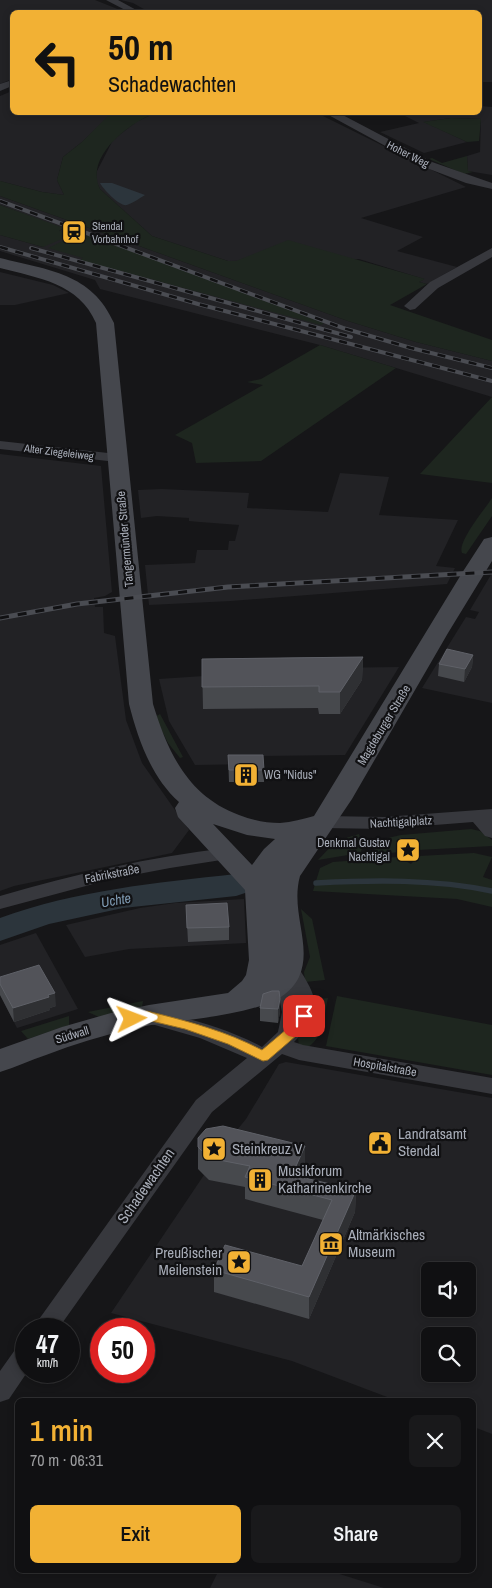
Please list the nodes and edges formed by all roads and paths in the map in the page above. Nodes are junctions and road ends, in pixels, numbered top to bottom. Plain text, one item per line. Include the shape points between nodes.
1 (111, 0) edge
2 (131, 10) edge
3 (334, 115) edge
4 (492, 186) edge
5 (492, 252) edge
6 (0, 263) edge
7 (410, 306) dead end
8 (0, 445) edge
9 (118, 458) junction
10 (492, 544) edge
11 (151, 736) junction
12 (220, 799) joint
13 (194, 802) junction
14 (485, 816) edge
15 (324, 822) junction
16 (492, 832) edge
17 (227, 854) junction
18 (259, 888) junction
19 (0, 903) edge
20 (277, 974) junction
21 (147, 1015) junction
22 (271, 1050) junction
23 (0, 1061) edge
24 (492, 1086) edge
25 (52, 1318) edge
26 (15, 1370) edge
27 (0, 1391) edge

1 - 2 street
3 - 4 street, Hoher Weg via 443,171
5 - 7 street via 434,285
6 - 9 main road, Tangermünder Straße via 82,290 103,313
8 - 9 street, Alter Ziegeleiweg
9 - 11 main road, Tangermünder Straße via 141,704
10 - 15 main road, Magdeburger Straße
11 - 12 main road, Tangermünder Straße via 182,770
11 - 13 main road, Tangermünder Straße via 171,777
12 - 15 main road, Nachtigalplatz via 259,815
13 - 15 main road, Nachtigalplatz via 222,819 256,829 287,830
13 - 17 main road via 188,808 191,817
14 - 15 street, Nachtigalplatz via 372,824
14 - 16 street
15 - 18 main road via 293,839 273,856 264,869
15 - 20 main road, Magdeburger Straße via 298,857 282,886 281,902 289,951
17 - 18 main road
17 - 19 street, Fabrikstraße via 202,856 65,884
18 - 20 main road via 258,903
20 - 21 main road, Südwall via 268,992 236,1001
20 - 22 street, Schadewachten via 289,997 293,1014 289,1028
21 - 22 street
21 - 23 main road, Südwall via 79,1032
22 - 24 street, Hospitalstraße
22 - 25 street, Schadewachten via 204,1106
26 - 27 street

